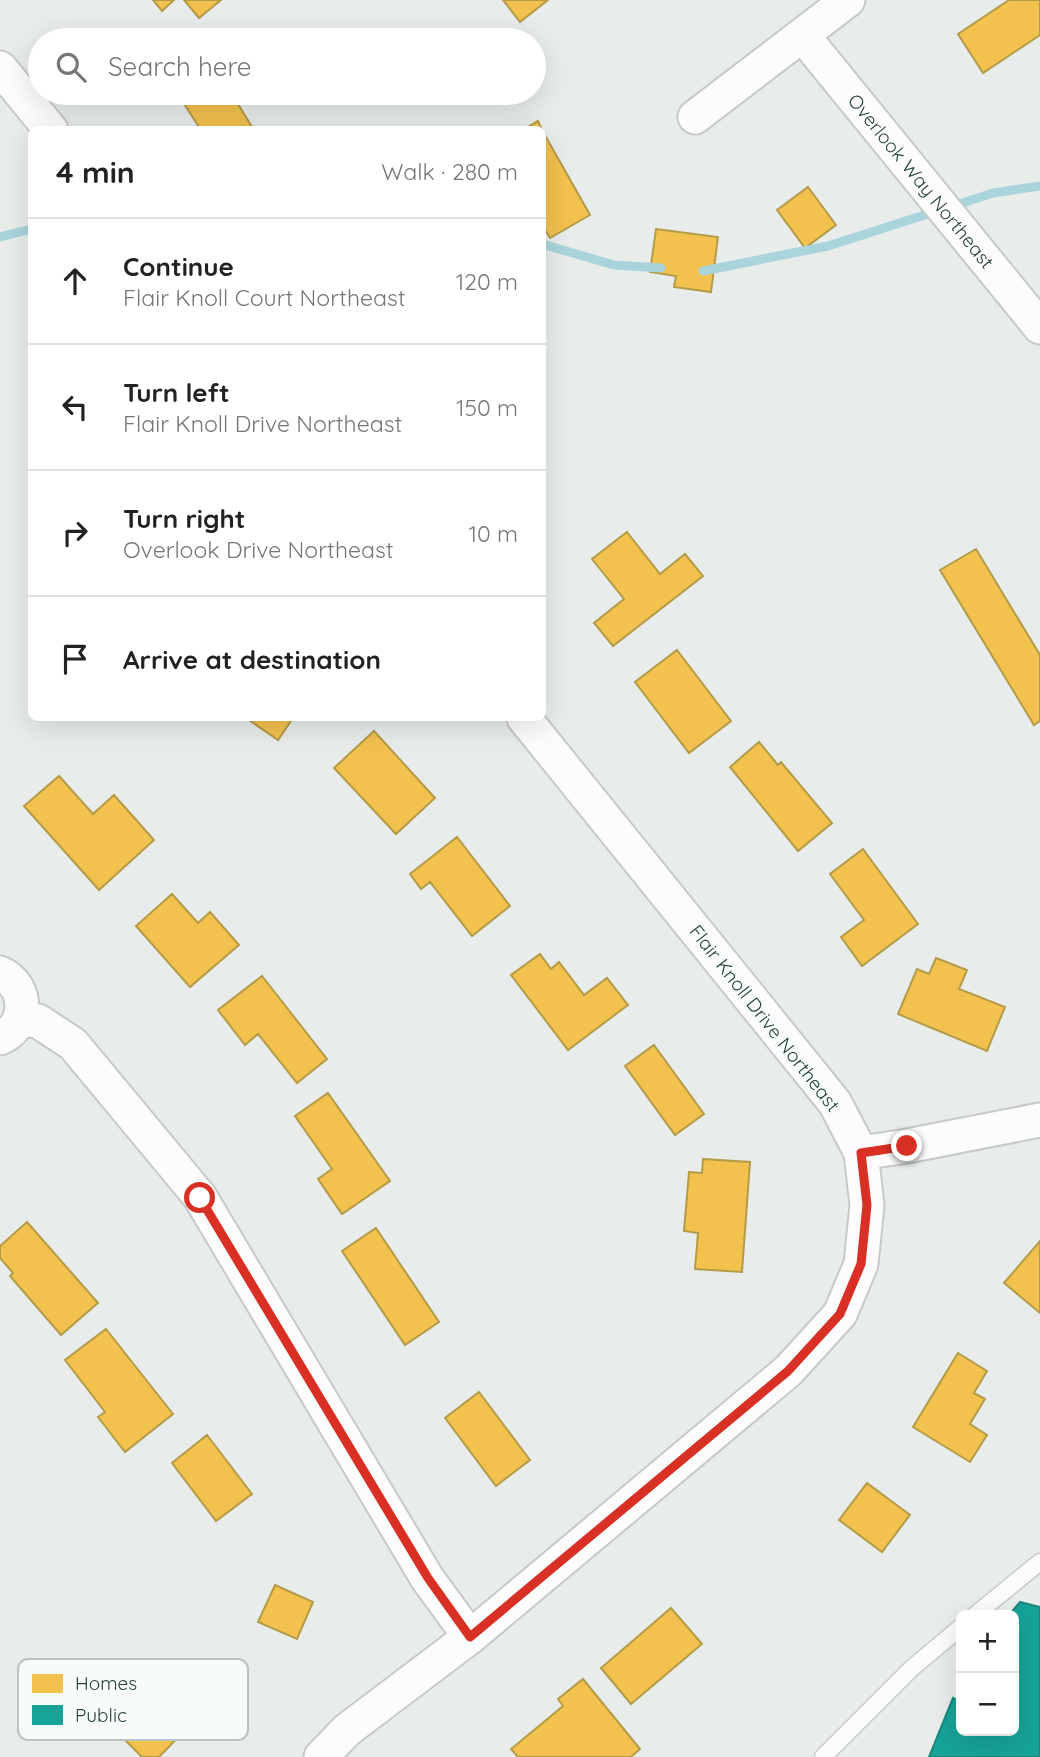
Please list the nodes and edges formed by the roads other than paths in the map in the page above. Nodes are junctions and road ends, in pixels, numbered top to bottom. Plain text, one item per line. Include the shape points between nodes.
1 (848, 0) edge
2 (803, 36) junction
3 (0, 68) edge
4 (28, 102) edge
5 (30, 105) edge
6 (695, 117) dead end
7 (48, 126) edge
8 (1040, 327) edge
9 (526, 721) edge
10 (0, 974) edge
11 (10, 1028) edge
12 (1040, 1120) edge
13 (861, 1153) junction
14 (1040, 1562) edge
15 (981, 1610) edge
16 (956, 1631) edge
17 (470, 1637) junction
18 (321, 1757) edge
19 (823, 1757) edge

1 - 2 street
2 - 6 street
2 - 8 street, Overlook Way Northeast
3 - 4 street
5 - 7 street
9 - 13 street, Flair Knoll Drive Northeast via 835,1103
10 - 11 street via 15,984 20,995 22,1007
11 - 17 street via 38,1021 73,1044 200,1198 428,1578
12 - 13 street
13 - 17 street, Flair Knoll Drive Northeast via 867,1205 861,1264 840,1314 788,1371
14 - 15 lane
16 - 19 lane
17 - 18 street, Flair Knoll Drive Northeast via 347,1730

